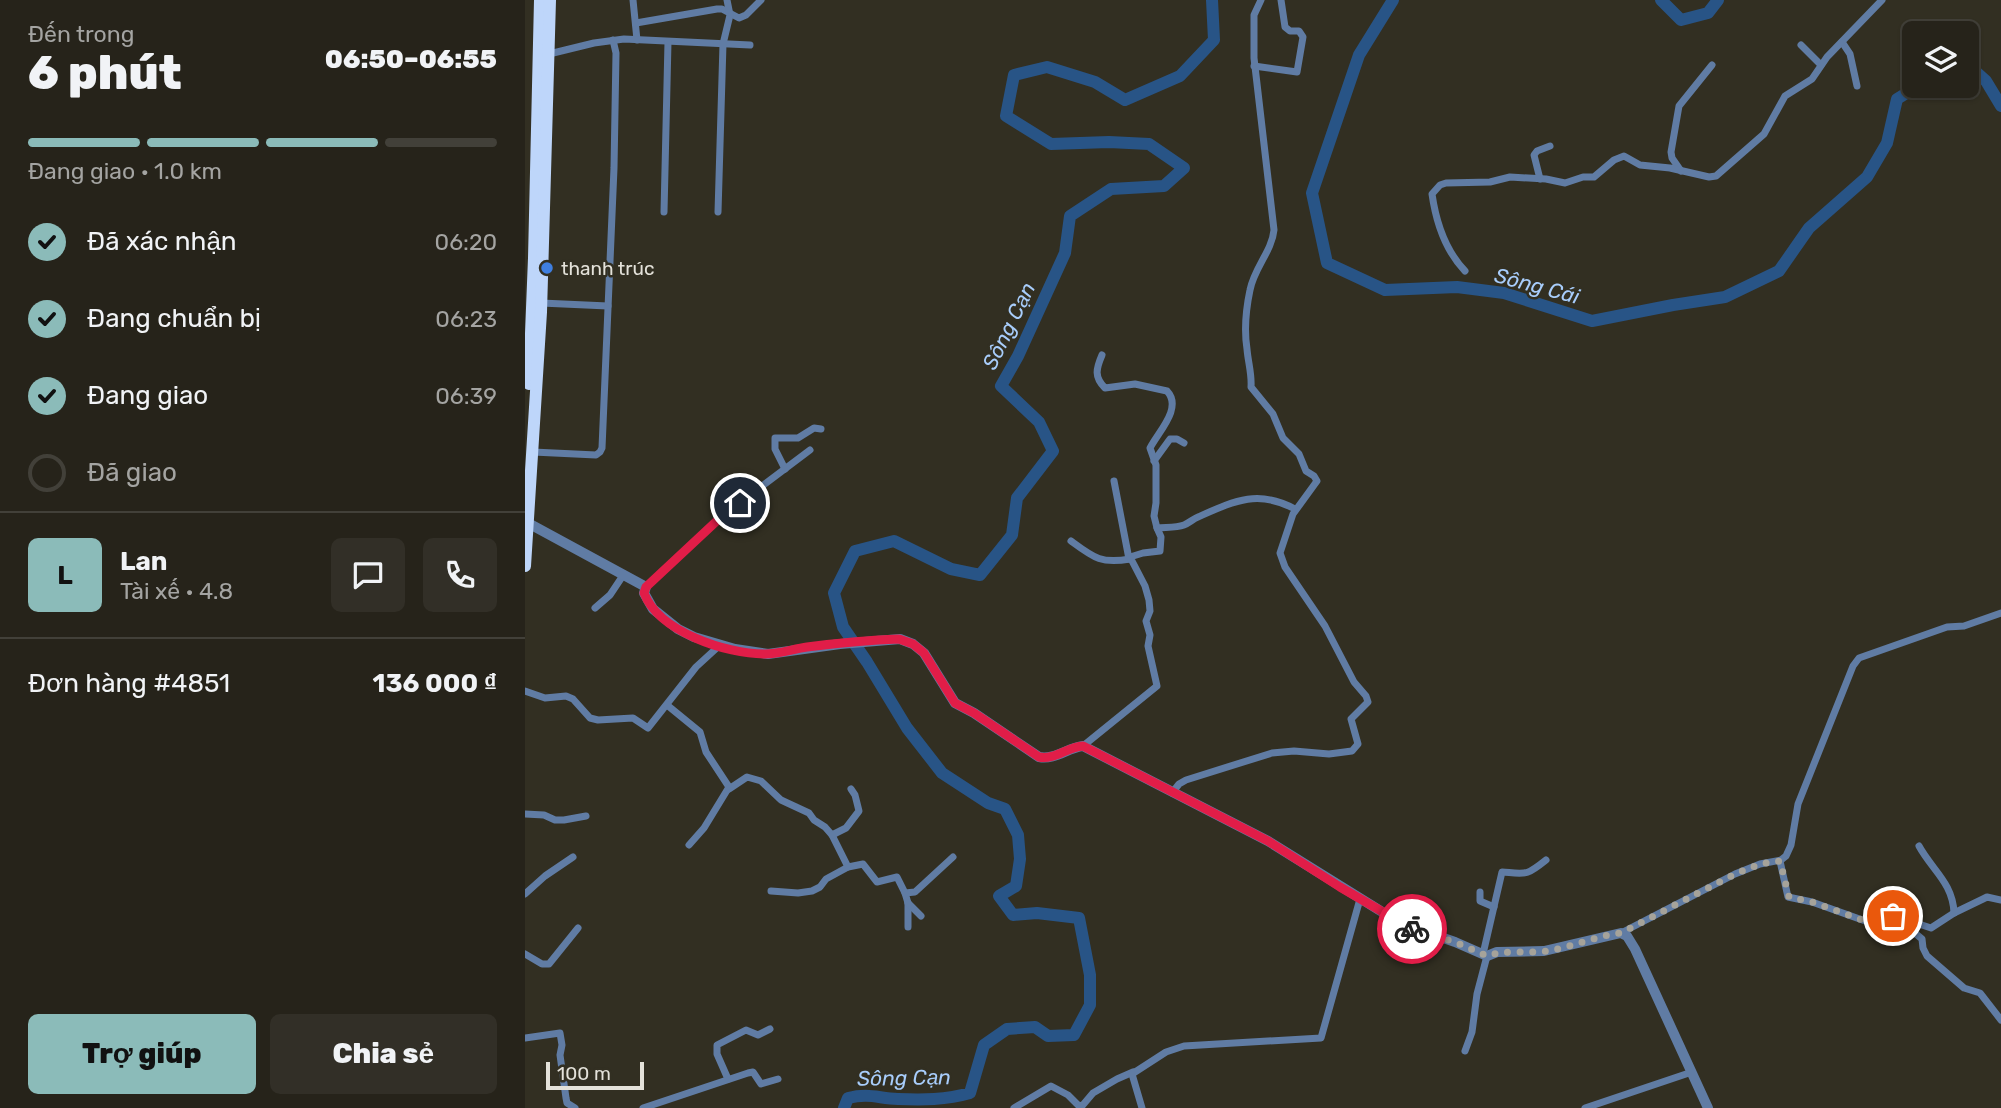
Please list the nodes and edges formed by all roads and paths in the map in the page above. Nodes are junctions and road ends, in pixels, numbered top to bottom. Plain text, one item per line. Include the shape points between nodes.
1 (540, 0) edge
2 (550, 0) edge
3 (633, 0) edge
4 (727, 0) edge
5 (761, 0) edge
6 (1261, 0) edge
7 (1281, 0) edge
8 (1882, 0) edge
9 (730, 15) junction
10 (636, 23) junction
11 (613, 40) junction
12 (637, 40) junction
13 (669, 42) junction
14 (1842, 42) junction
15 (723, 44) junction
16 (750, 45) dead end
17 (1801, 45) dead end
18 (549, 54) junction
19 (1712, 65) dead end
20 (1821, 65) junction
21 (1254, 66) junction
22 (1857, 86) dead end
23 (531, 126) edge
24 (1550, 146) dead end
25 (1682, 171) junction
26 (1540, 179) junction
27 (664, 212) dead end
28 (718, 212) dead end
29 (530, 239) edge
30 (1465, 271) dead end
31 (608, 306) junction
32 (532, 308) edge
33 (1101, 355) dead end
34 (821, 429) dead end
35 (1184, 443) dead end
36 (529, 447) edge
37 (810, 450) dead end
38 (1154, 461) junction
39 (785, 469) junction
40 (1114, 481) dead end
41 (1295, 509) junction
42 (528, 523) junction
43 (1157, 528) junction
44 (1071, 541) dead end
45 (1129, 559) junction
46 (525, 566) edge
47 (624, 574) junction
48 (646, 587) junction
49 (595, 608) dead end
50 (2001, 613) edge
51 (720, 645) junction
52 (525, 691) edge
53 (667, 705) junction
54 (1083, 746) junction
55 (729, 789) junction
56 (851, 789) dead end
57 (1172, 793) junction
58 (525, 814) edge
59 (586, 816) dead end
60 (832, 835) junction
61 (689, 845) dead end
62 (1919, 846) dead end
63 (953, 856) dead end
64 (573, 857) dead end
65 (1546, 860) dead end
66 (1780, 861) junction
67 (848, 867) junction
68 (771, 891) dead end
69 (1480, 892) dead end
70 (905, 893) junction
71 (525, 894) edge
72 (1360, 899) junction
73 (2001, 900) edge
74 (908, 903) junction
75 (1494, 907) junction
76 (1954, 912) junction
77 (921, 916) dead end
78 (908, 927) dead end
79 (578, 928) dead end
80 (1910, 929) junction
81 (1621, 933) junction
82 (525, 954) edge
83 (1485, 955) junction
84 (2001, 1020) edge
85 (770, 1030) dead end
86 (525, 1038) edge
87 (1465, 1051) dead end
88 (1133, 1072) junction
89 (1692, 1072) junction
90 (728, 1079) junction
91 (778, 1079) dead end
92 (575, 1108) edge
93 (643, 1108) edge
94 (1014, 1108) edge
95 (1142, 1108) edge
96 (1585, 1108) edge
97 (1708, 1108) edge

1 - 23 highway
2 - 18 highway
3 - 10 street
4 - 9 street
5 - 9 street via 743,18
6 - 21 street via 1254,15
7 - 21 street via 1285,27 1302,33 1297,72
8 - 14 street
9 - 10 street via 717,9
9 - 15 street
10 - 12 street
11 - 12 street
11 - 18 street
11 - 31 street via 616,91
12 - 13 street
13 - 15 street
13 - 27 street
14 - 20 street
14 - 22 street via 1850,54
15 - 16 street
15 - 28 street
17 - 20 street
18 - 32 highway
19 - 25 street via 1679,106 1671,152
20 - 25 street via 1812,79 1785,96 1765,134 1721,173 1709,177
21 - 41 street via 1275,230 1250,289 1245,331 1253,391 1317,481
23 - 29 highway
24 - 26 street via 1534,155
25 - 26 street via 1640,165 1625,156 1594,177 1561,184
26 - 30 street via 1452,182 1432,193 1448,248
29 - 32 highway
31 - 32 street
31 - 36 street via 600,452
32 - 36 highway
33 - 38 street via 1096,376 1105,388 1135,384 1171,395 1168,418 1150,448
34 - 39 street via 798,438 775,438
35 - 38 street via 1171,439
36 - 42 highway
37 - 39 street
38 - 43 street
39 - 48 street via 721,517
40 - 45 street
41 - 43 street via 1266,497 1247,499 1183,525
41 - 57 street via 1280,553 1354,682 1368,698 1350,719 1357,747 1339,753 1294,751 1254,757 1179,783
42 - 46 highway
42 - 47 street
43 - 45 street via 1162,550
44 - 45 street via 1104,561
45 - 54 street via 1149,600 1148,646 1157,685
47 - 48 street
47 - 49 street
48 - 51 street via 644,593 653,609 668,622
50 - 66 street via 1947,627 1856,661 1801,793 1788,853
51 - 53 street
51 - 54 street via 768,654 899,639 924,653 955,703 1039,757
52 - 53 street via 545,698 566,696 590,718 633,718 648,727
53 - 55 street via 701,732 706,752
54 - 57 street
55 - 60 street via 747,777 754,778 781,800 809,813
55 - 61 street
56 - 60 street via 859,811 846,828
57 - 72 street via 1268,841
58 - 59 street via 555,820
60 - 67 street
62 - 76 street via 1946,882 1954,898
63 - 70 street via 915,892
64 - 71 street
65 - 75 street via 1527,873 1502,872
66 - 80 street via 1789,897 1868,922 1893,916
66 - 81 street via 1735,874
67 - 68 street via 812,891
67 - 70 street via 863,864 877,882 897,877
69 - 75 street via 1480,901
70 - 74 street
72 - 83 street via 1415,930
72 - 88 street via 1321,1038 1184,1046
73 - 76 street via 1987,897
74 - 77 street
74 - 78 street
75 - 83 street
76 - 80 street via 1931,928 1919,924
79 - 82 street via 545,965
80 - 84 street via 1922,939 1927,956 1964,988 1980,993
81 - 83 street via 1544,951
81 - 89 street via 1635,949
83 - 87 street
85 - 90 street via 758,1035 746,1030 717,1045
86 - 92 street via 560,1034 567,1103
88 - 94 street via 1093,1093 1082,1106 1051,1086
88 - 95 street
89 - 96 street
89 - 97 street
90 - 91 street via 753,1072 761,1084
90 - 93 street

